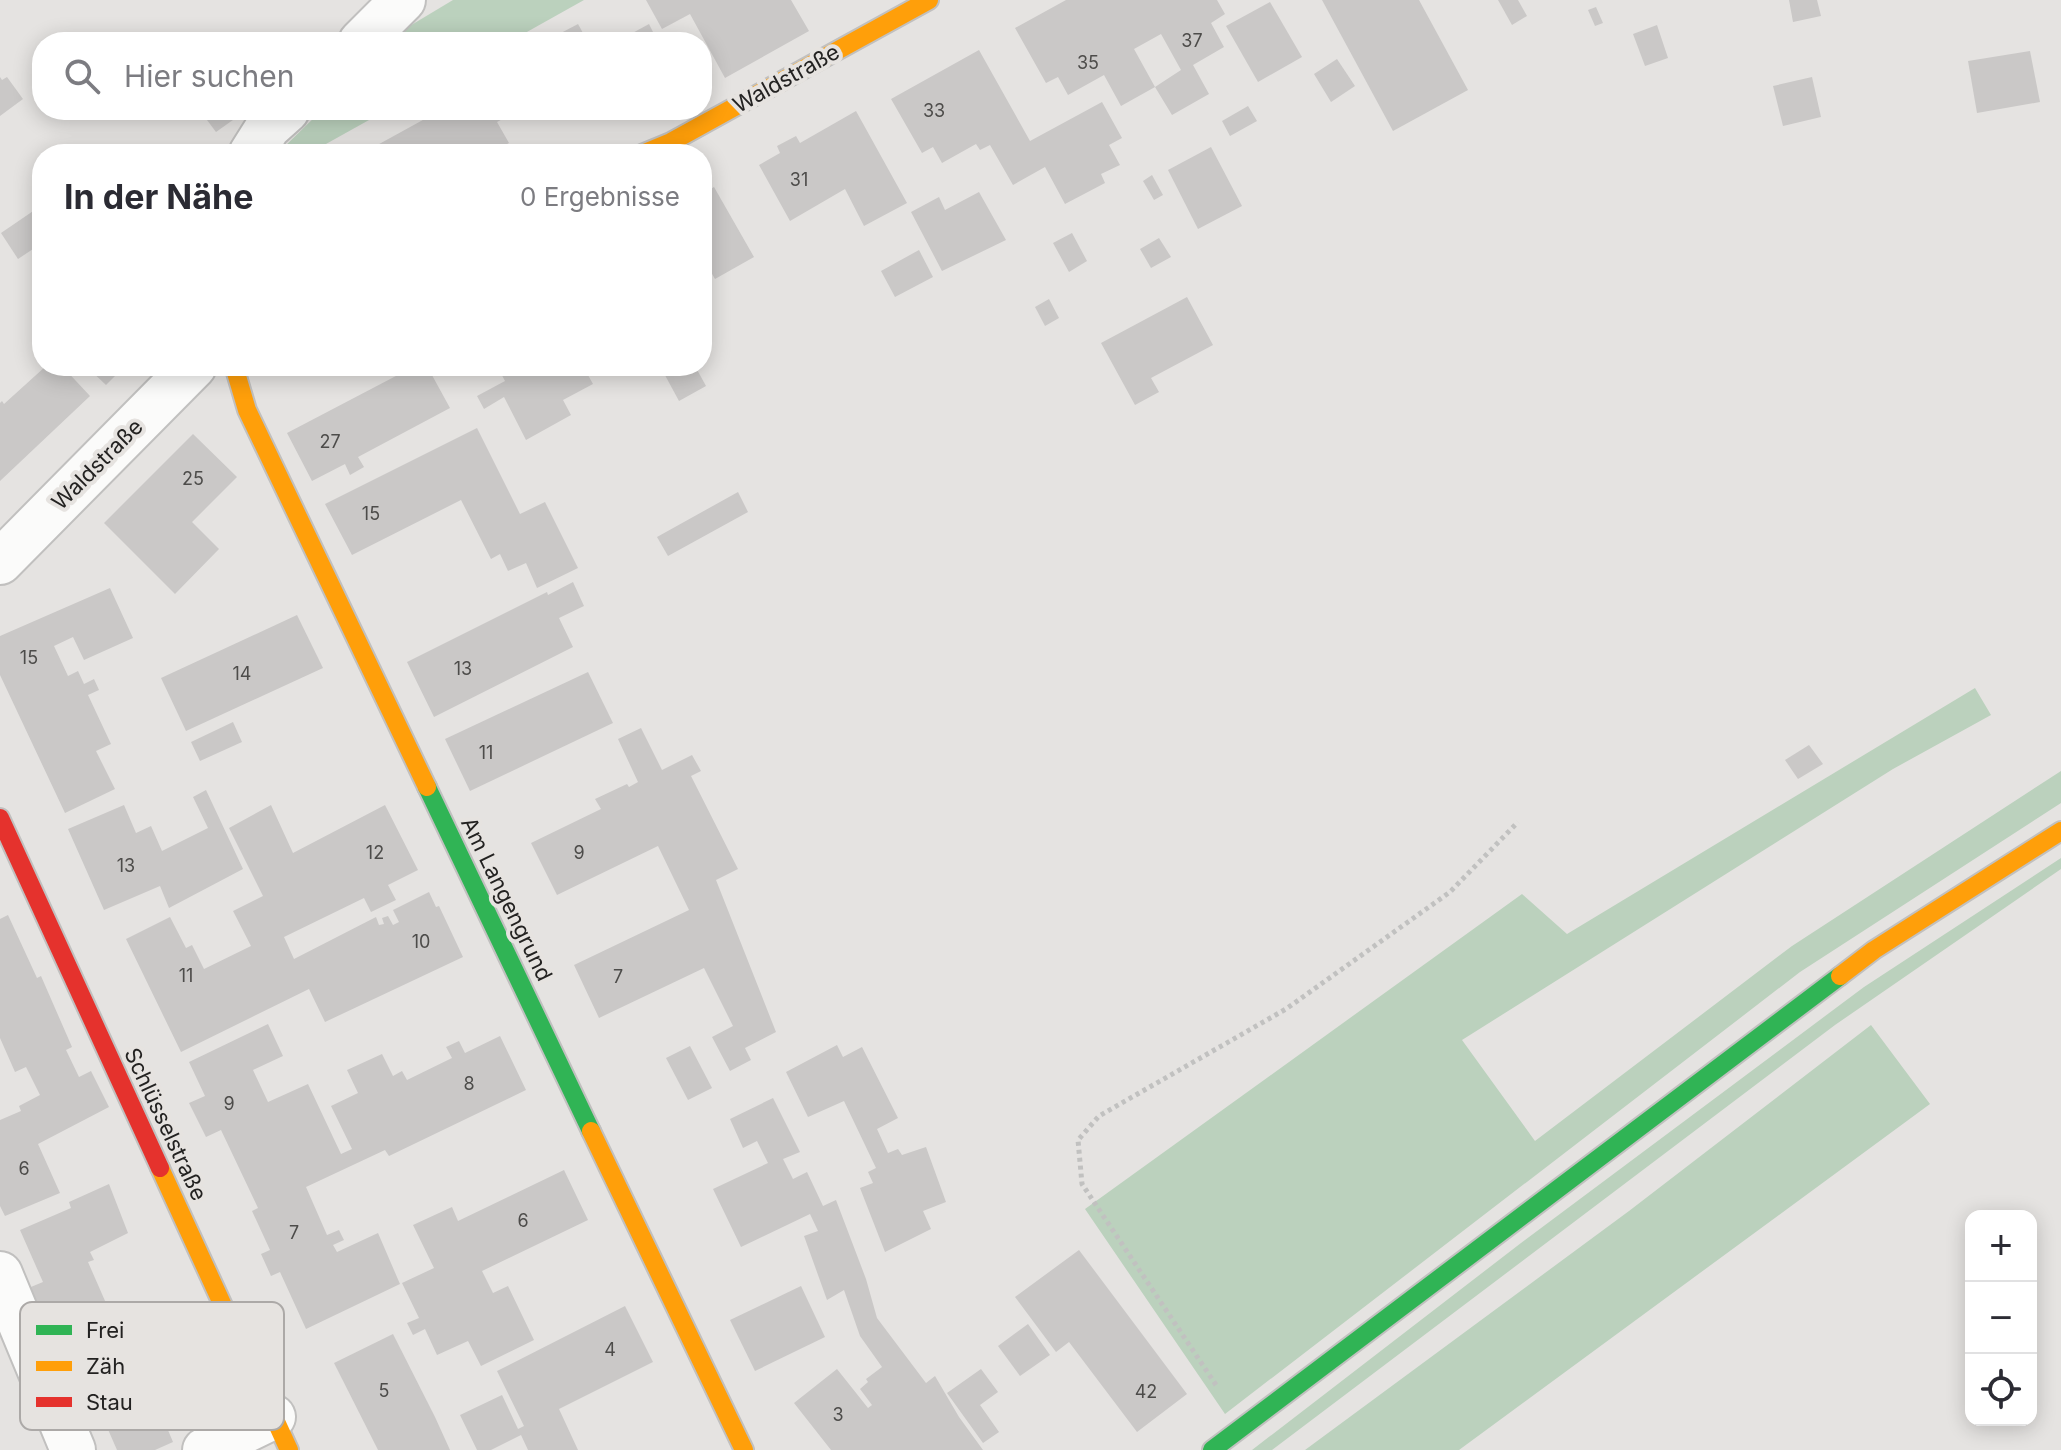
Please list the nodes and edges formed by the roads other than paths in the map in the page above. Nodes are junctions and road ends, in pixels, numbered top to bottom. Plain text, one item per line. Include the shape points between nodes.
1 (403, 0) edge
2 (929, 0) edge
3 (371, 32) edge
4 (712, 119) edge
5 (276, 120) edge
6 (711, 120) edge
7 (257, 144) edge
8 (666, 144) edge
9 (184, 376) edge
10 (237, 376) edge
11 (0, 562) edge
12 (0, 818) edge
13 (2061, 831) edge
14 (0, 1274) edge
15 (221, 1302) edge
16 (20, 1322) edge
17 (65, 1430) edge
18 (281, 1434) edge
19 (73, 1450) edge
20 (205, 1450) edge
21 (744, 1450) edge
22 (1212, 1450) edge

1 - 3 street
2 - 4 street, Waldstraße
5 - 7 street
6 - 8 street, Waldstraße
9 - 11 street, Waldstraße
10 - 21 street, Am Langengrund via 247,410
12 - 15 street, Schlüsselstraße
13 - 22 street via 1874,950
14 - 16 street
17 - 19 street
18 - 20 street

